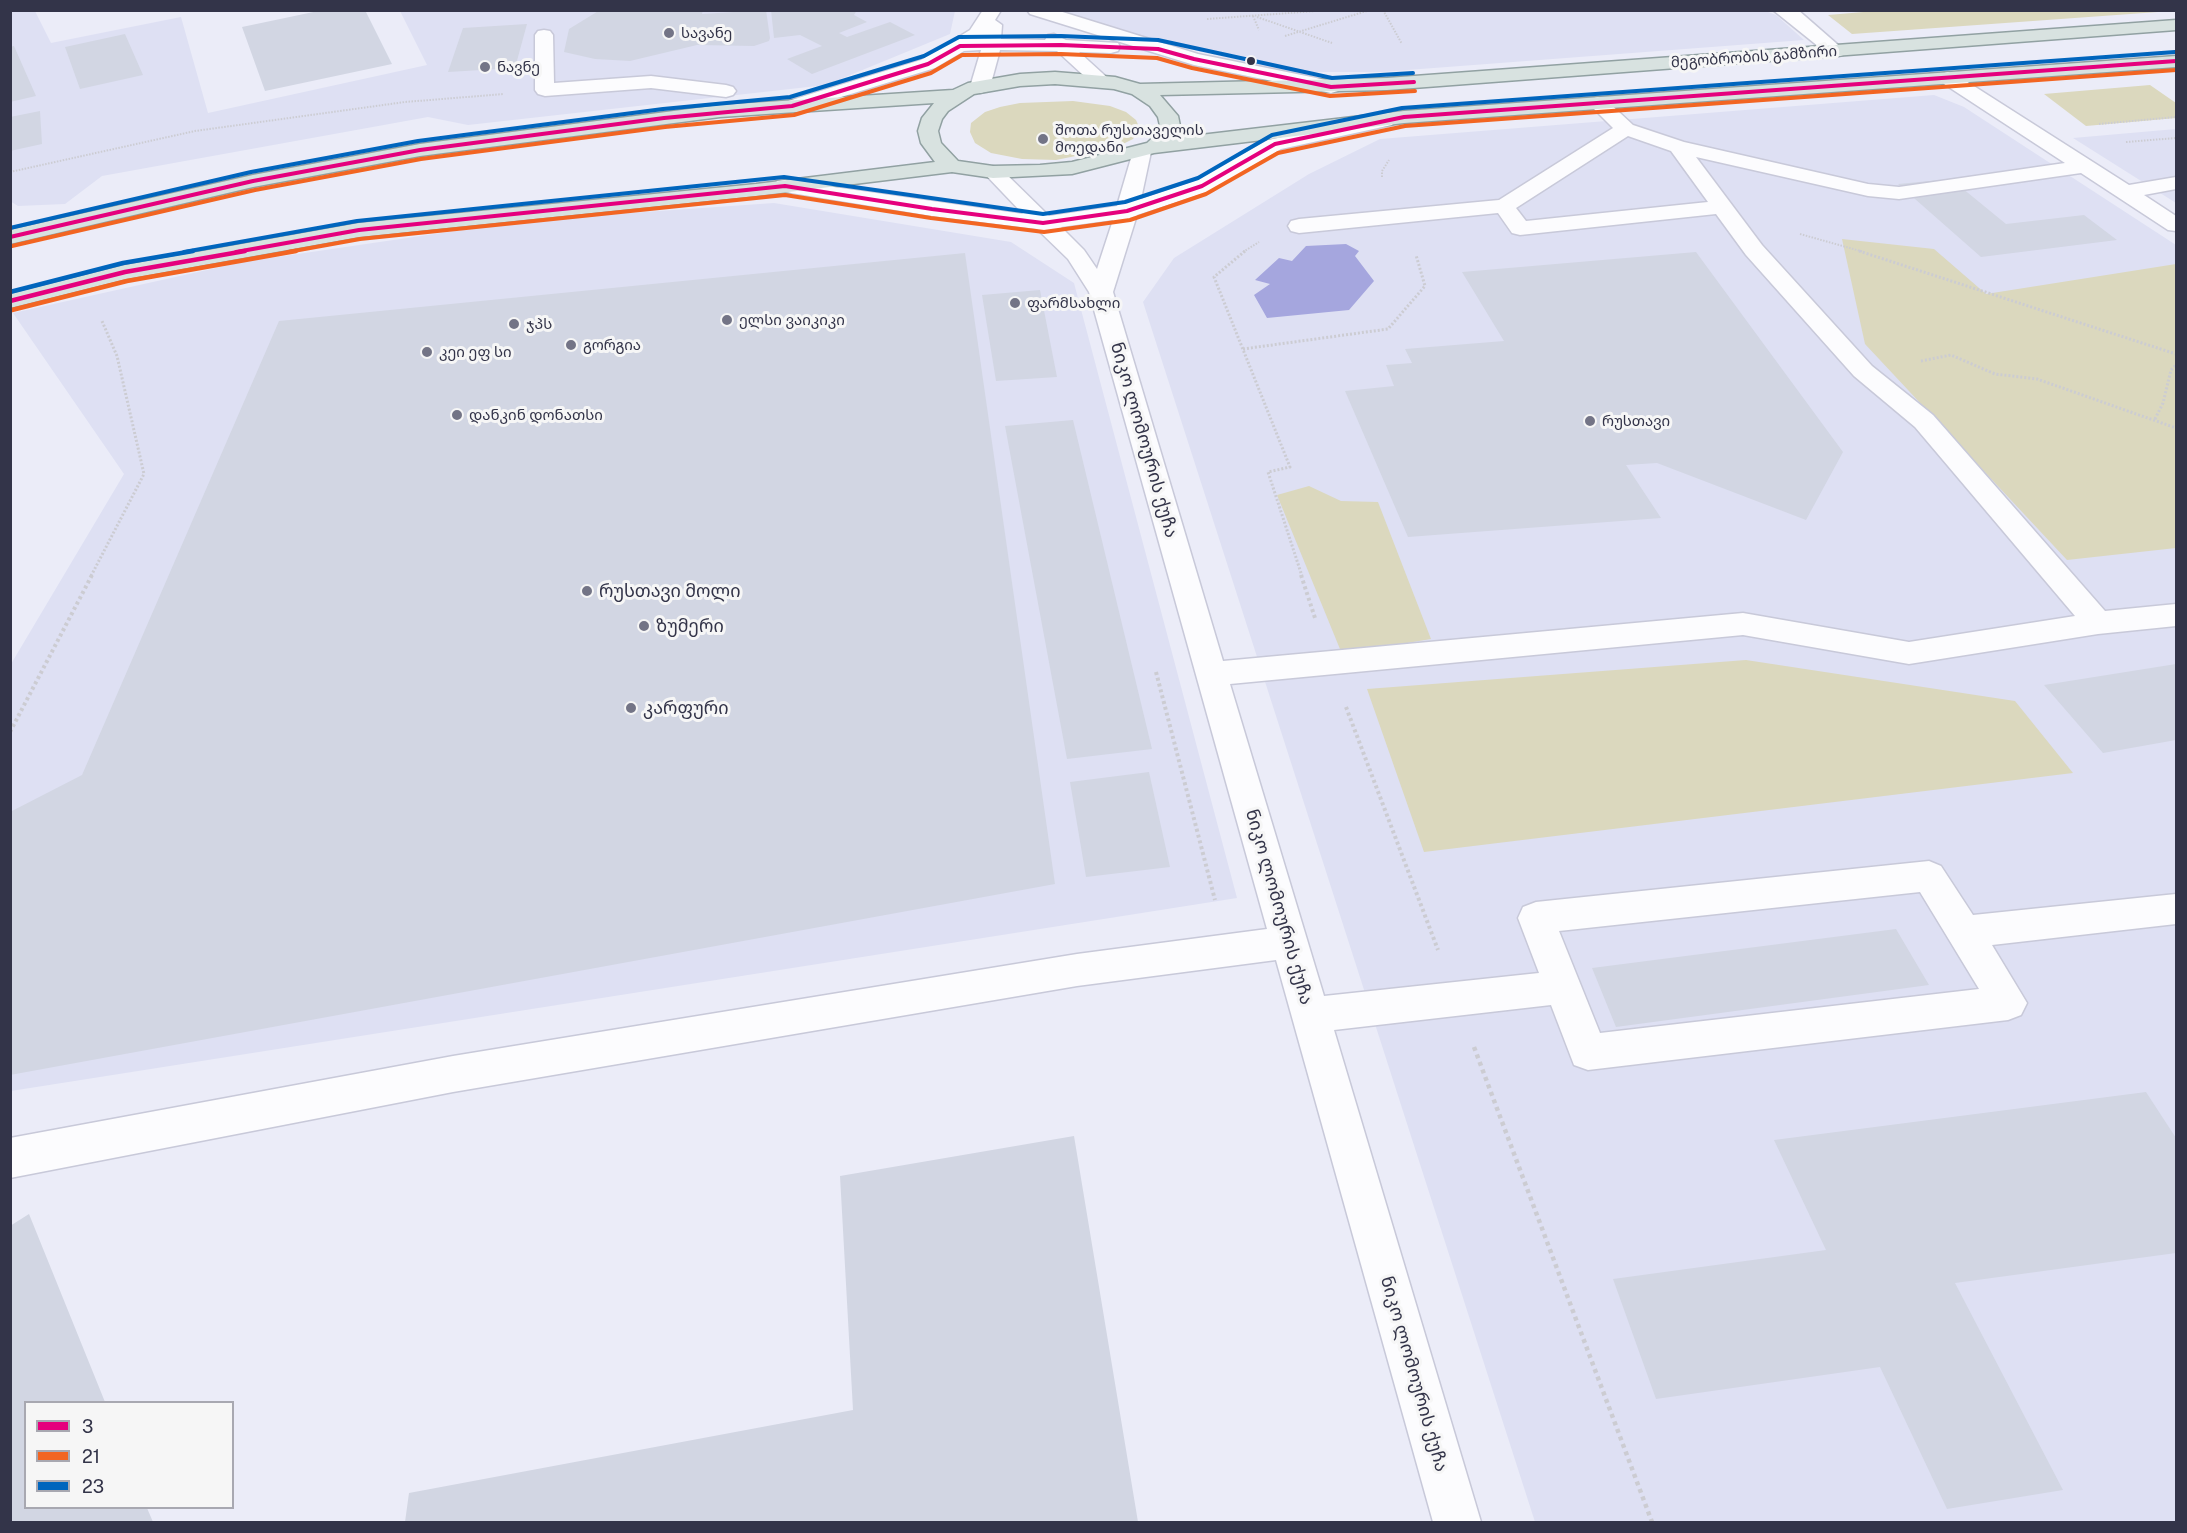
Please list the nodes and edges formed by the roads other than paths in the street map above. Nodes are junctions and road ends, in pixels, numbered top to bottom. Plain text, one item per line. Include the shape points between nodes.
1 (1035, 10) edge
2 (1782, 10) edge
3 (990, 11) edge
4 (2176, 25) edge
5 (544, 35) dead end
6 (992, 44) junction
7 (1060, 45) junction
8 (960, 46) junction
9 (1158, 49) junction
10 (1836, 51) junction
11 (2176, 61) edge
12 (1948, 78) junction
13 (1102, 82) junction
14 (980, 87) junction
15 (1331, 87) junction
16 (1139, 90) junction
17 (726, 91) dead end
18 (954, 96) junction
19 (1598, 103) junction
20 (792, 106) junction
21 (1404, 117) junction
22 (1626, 129) junction
23 (1678, 147) junction
24 (1147, 149) junction
25 (952, 166) junction
26 (2085, 166) junction
27 (993, 172) junction
28 (2176, 183) edge
29 (785, 186) junction
30 (2126, 192) junction
31 (1504, 206) junction
32 (1723, 207) junction
33 (1127, 211) junction
34 (1043, 223) junction
35 (2176, 225) edge
36 (1299, 226) road end
37 (10, 237) edge
38 (1101, 292) junction
39 (10, 301) edge
40 (2176, 615) edge
41 (2098, 623) junction
42 (1212, 674) junction
43 (2176, 909) edge
44 (1964, 932) junction
45 (1289, 942) junction
46 (1562, 987) junction
47 (1310, 1015) junction
48 (10, 1158) edge
49 (1457, 1522) edge

1 - 7 street via 1045,30
1 - 9 street
2 - 10 street
3 - 6 street
3 - 8 street via 976,34
4 - 10 main road, მეგობრობის გამზირი
5 - 17 street via 545,90 651,82
6 - 7 street
6 - 8 street
6 - 14 street
7 - 9 street
7 - 13 street
8 - 20 street via 928,64
9 - 15 street
10 - 15 main road, მეგობრობის გამზირი
11 - 12 main road, მეგობრობის გამზირი
12 - 19 main road, მეგობრობის გამზირი
12 - 26 street
13 - 14 main road via 1056,78
13 - 16 main road
14 - 18 main road
15 - 16 main road
16 - 24 main road via 1157,102 1168,116 1171,131
18 - 20 main road
18 - 25 main road via 932,118 928,131 939,155
19 - 21 main road, მეგობრობის გამზირი
19 - 22 street
20 - 37 main road via 664,118 420,150 253,181
21 - 24 main road
21 - 33 street via 1275,144 1202,186
22 - 23 street
22 - 31 street
23 - 26 street via 1868,190 1899,193
23 - 32 street
24 - 27 main road via 1072,168
24 - 33 street
25 - 27 main road
25 - 29 main road
26 - 30 street
27 - 34 street
28 - 30 street
29 - 34 street
29 - 39 main road via 358,230 124,272
30 - 35 street
31 - 32 street via 1520,228
31 - 36 street
32 - 41 street via 1746,240 1863,371 1924,421
33 - 34 street
33 - 38 street
34 - 38 street, ნიკო ლომოურის ქუჩა via 1076,255
38 - 42 street, ნიკო ლომოურის ქუჩა
40 - 41 street
41 - 42 street via 1909,653 1743,624
42 - 45 street, ნიკო ლომოურის ქუჩა
43 - 44 street
44 - 46 street via 1929,876 1536,918
44 - 46 street via 2008,1003 1588,1052
45 - 47 street, ნიკო ლომოურის ქუჩა
45 - 48 street via 1077,970 500,1066
46 - 47 street
47 - 49 street, ნიკო ლომოურის ქუჩა

